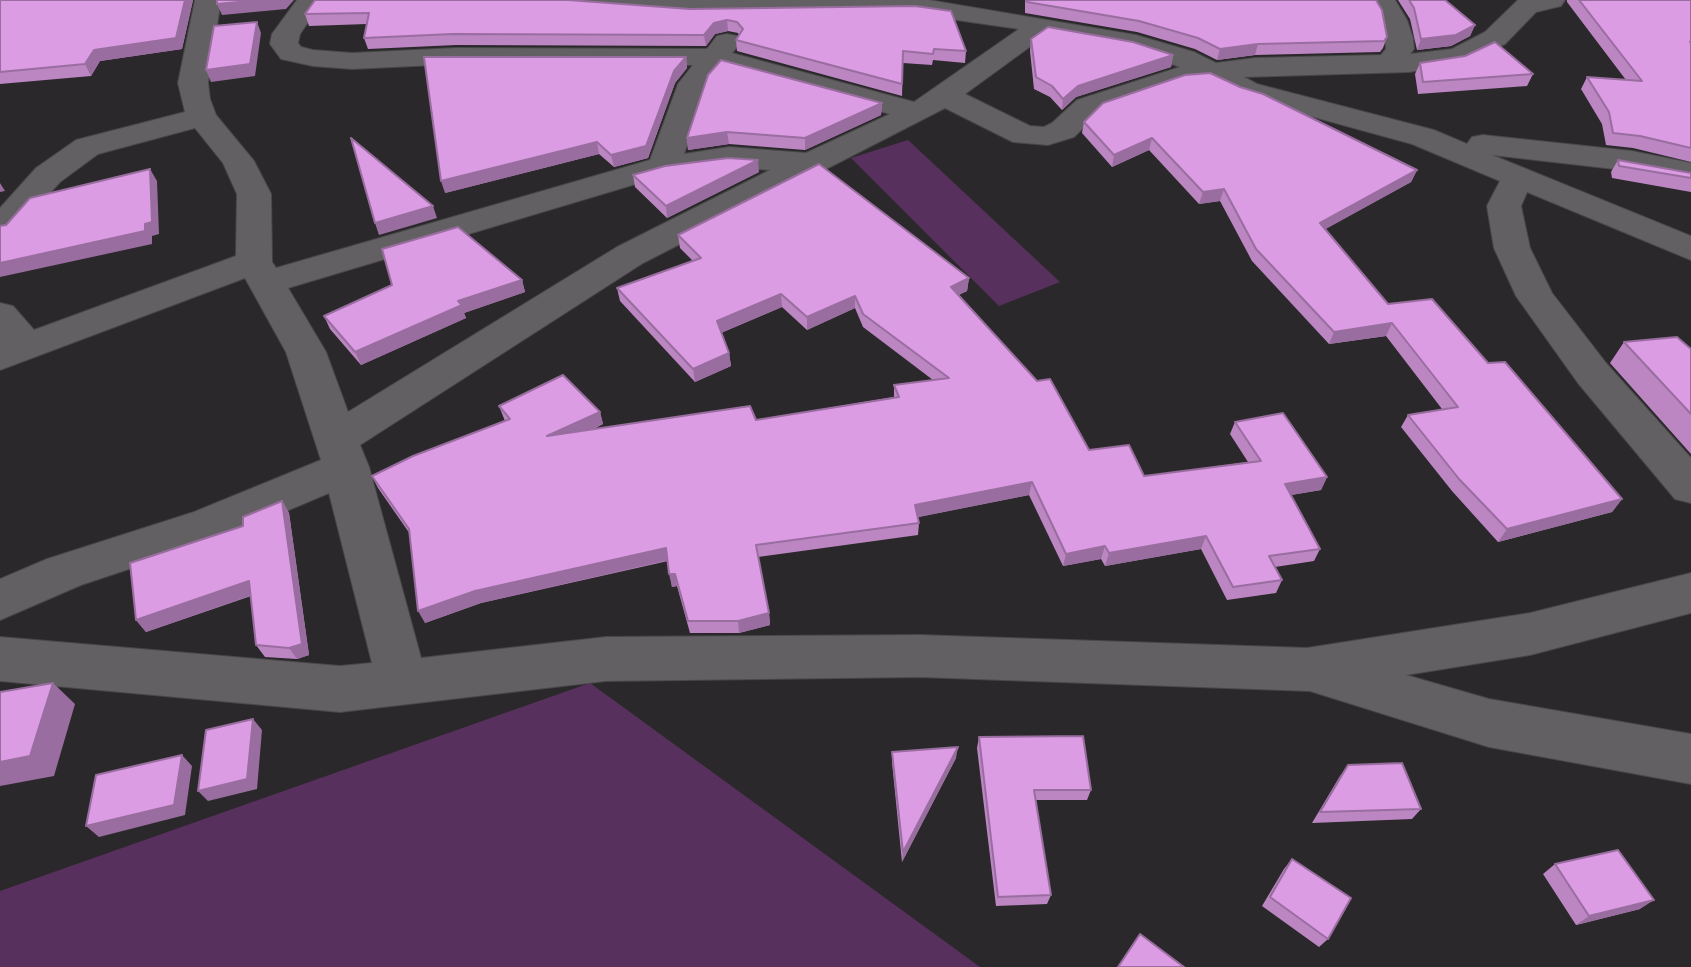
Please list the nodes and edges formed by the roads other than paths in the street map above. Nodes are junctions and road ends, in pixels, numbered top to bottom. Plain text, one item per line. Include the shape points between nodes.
1 (570, 0) edge
2 (1382, 0) edge
3 (1552, 0) edge
4 (632, 2) edge
5 (742, 7) junction
6 (985, 8) edge
7 (304, 10) edge
8 (215, 17) edge
9 (266, 22) dead end
10 (1042, 25) junction
11 (714, 57) junction
12 (1390, 63) junction
13 (1209, 70) junction
14 (931, 104) junction
15 (202, 117) junction
16 (1423, 137) junction
17 (811, 163) junction
18 (664, 166) junction
19 (1691, 173) edge
20 (1519, 175) junction
21 (0, 228) edge
22 (1691, 249) edge
23 (260, 273) junction
24 (0, 315) edge
25 (13, 352) edge
26 (342, 453) junction
27 (1691, 487) edge
28 (1691, 593) edge
29 (0, 600) edge
30 (0, 659) edge
31 (1307, 670) junction
32 (402, 682) junction
33 (1691, 759) edge

1 - 4 street
2 - 12 street via 1399,38 1400,49
3 - 12 street via 1527,6 1495,38 1474,50 1436,61
4 - 5 street via 691,9
5 - 6 street
5 - 11 street via 734,35
6 - 10 street
7 - 9 street
7 - 11 street via 284,44 291,53 339,60
8 - 15 street via 193,83
10 - 13 street via 1160,49
10 - 14 street
11 - 14 street
11 - 18 street via 693,84
12 - 13 street
13 - 14 street via 1088,106 1063,130 1041,137
13 - 16 street via 1247,90
14 - 17 street
15 - 21 street via 87,147 48,175
15 - 23 street via 238,161 254,194
16 - 19 street via 1632,161
16 - 20 street
17 - 18 street via 729,157
17 - 26 street via 630,255
18 - 23 street
20 - 22 street
20 - 27 street via 1504,206 1512,248 1535,296 1592,373
23 - 25 street
23 - 26 street via 306,352
24 - 25 street
26 - 29 street via 209,525 64,572
26 - 32 street
28 - 31 street via 1530,634
30 - 32 street via 340,689
31 - 32 street via 920,656 606,659
31 - 33 street via 1489,723

